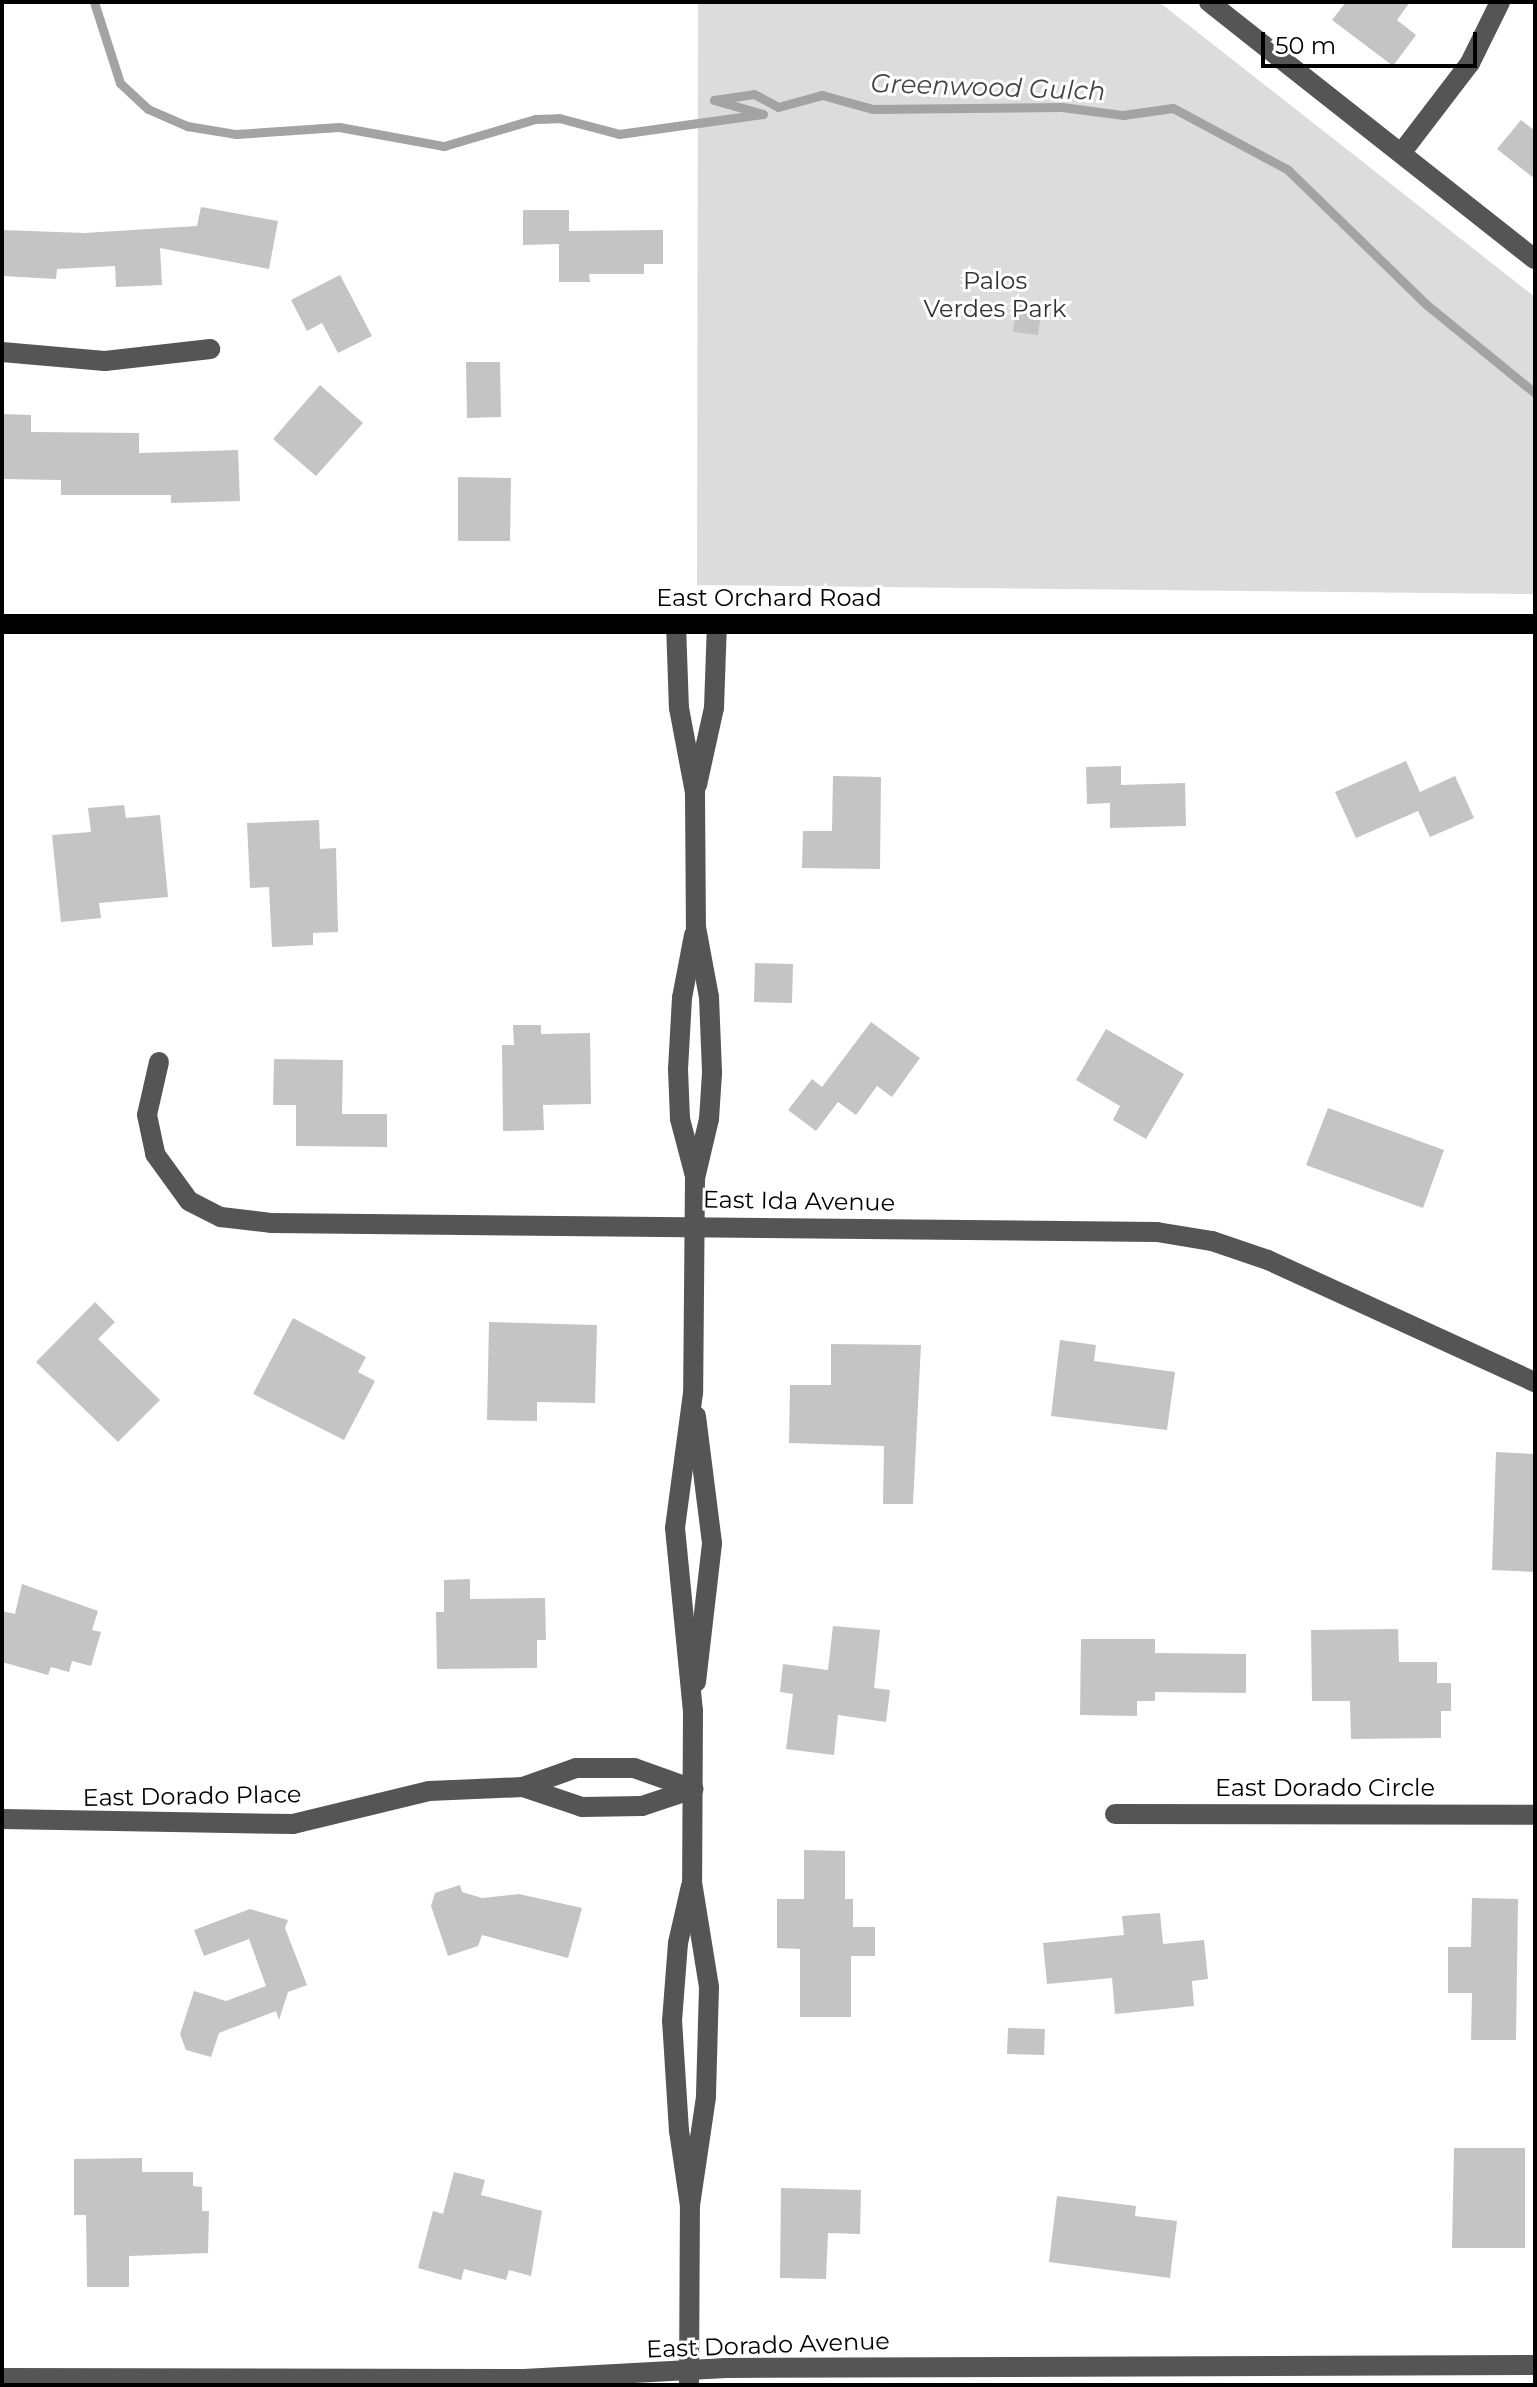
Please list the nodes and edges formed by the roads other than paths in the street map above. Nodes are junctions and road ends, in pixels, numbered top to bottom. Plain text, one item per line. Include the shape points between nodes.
1 (1209, 2) edge
2 (1500, 2) edge
3 (1402, 152) junction
4 (1535, 259) edge
5 (210, 349) dead end
6 (2, 352) edge
7 (2, 624) edge
8 (676, 624) junction
9 (717, 624) junction
10 (1535, 624) edge
11 (695, 793) junction
12 (696, 927) junction
13 (159, 1062) dead end
14 (695, 1178) junction
15 (694, 1226) junction
16 (1535, 1382) edge
17 (693, 1393) junction
18 (693, 1710) junction
19 (523, 1787) junction
20 (693, 1789) junction
21 (1115, 1814) dead end
22 (1535, 1815) edge
23 (2, 1819) edge
24 (692, 1882) junction
25 (690, 2206) junction
26 (1535, 2365) edge
27 (1271, 2376) edge
28 (2, 2378) edge
29 (689, 2378) edge

1 - 3 street
2 - 3 street via 1470,63
3 - 4 street
5 - 6 street via 105,361
7 - 8 main road, East Orchard Road
8 - 9 main road, East Orchard Road
8 - 11 street via 679,708
9 - 10 main road, East Orchard Road
9 - 11 street via 714,708
11 - 12 street
12 - 14 street via 709,997 712,1073 709,1119
12 - 14 street via 682,998 678,1069 680,1119
13 - 15 street, East Ida Avenue via 147,1115 155,1154 189,1201 221,1217 271,1223
14 - 15 street
15 - 16 street, East Ida Avenue via 1118,1230 1187,1236 1268,1260
15 - 17 street
17 - 18 street via 675,1547
17 - 18 street via 712,1543
18 - 20 street
19 - 20 street, East Dorado Place via 582,1807 642,1806
19 - 20 street, East Dorado Place via 576,1768 607,1767 648,1772
19 - 23 street, East Dorado Place via 429,1791 293,1824
20 - 24 street
21 - 22 street, East Dorado Circle
24 - 25 street via 678,1943 672,2021 677,2115
24 - 25 street via 706,1948 709,2044 702,2146
25 - 29 street
26 - 27 street, East Dorado Avenue
27 - 29 street, East Dorado Avenue
28 - 29 street, East Dorado Avenue

